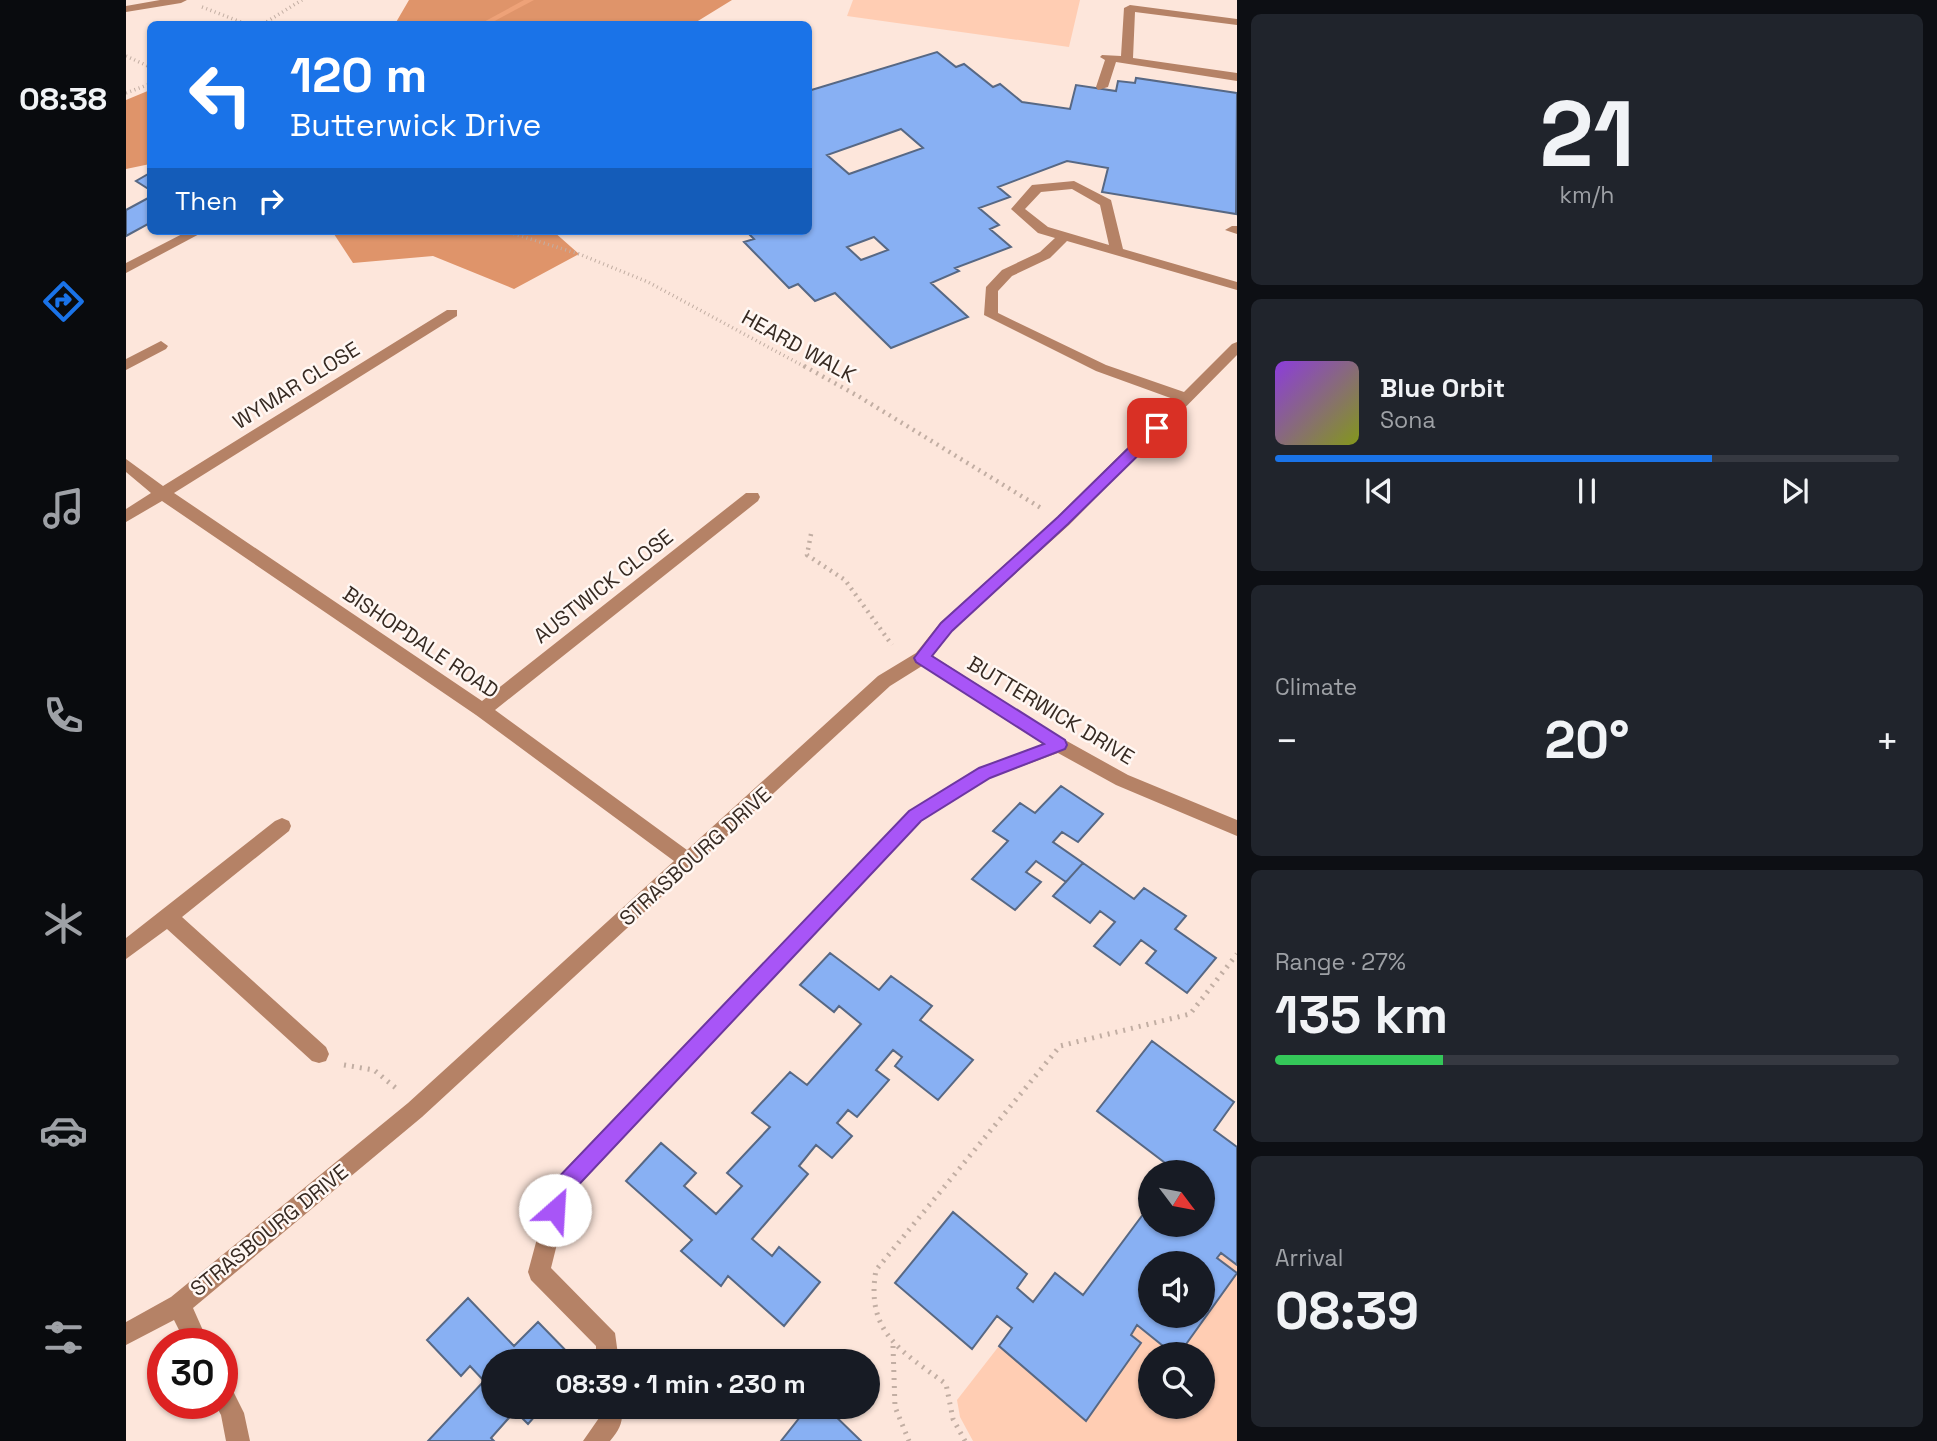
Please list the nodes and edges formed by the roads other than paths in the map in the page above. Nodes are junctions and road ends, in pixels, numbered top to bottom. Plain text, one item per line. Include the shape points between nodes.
1 (181, 0) edge
2 (126, 9) edge
3 (1237, 22) edge
4 (1127, 60) junction
5 (1237, 77) edge
6 (1102, 87) dead end
7 (190, 235) edge
8 (1064, 236) junction
9 (1117, 251) junction
10 (126, 269) edge
11 (1237, 286) edge
12 (453, 313) dead end
13 (161, 346) dead end
14 (1237, 347) edge
15 (126, 365) edge
16 (1186, 398) junction
17 (126, 464) edge
18 (162, 493) junction
19 (752, 497) dead end
20 (126, 516) edge
21 (915, 662) junction
22 (482, 710) junction
23 (1059, 745) junction
24 (282, 826) dead end
25 (1237, 828) edge
26 (689, 862) junction
27 (169, 917) junction
28 (126, 950) edge
29 (319, 1054) road end
30 (179, 1305) junction
31 (190, 1328) edge
32 (126, 1334) edge
33 (607, 1349) edge
34 (233, 1419) edge
35 (611, 1419) edge
36 (238, 1441) edge
37 (595, 1441) edge

1 - 2 street
3 - 4 street via 1130,8
4 - 5 street
4 - 6 street via 1109,57
7 - 10 street
8 - 9 street
8 - 9 street via 1043,230 1018,209 1037,188 1074,185 1106,203
8 - 16 street via 1045,255 1007,273 991,290 990,315 1101,368
9 - 11 street
12 - 18 street, WYMAR CLOSE
13 - 15 street
14 - 16 street, STRASBOURG DRIVE
16 - 21 street, STRASBOURG DRIVE
17 - 18 street, BISHOPDALE ROAD
18 - 20 street, WYMAR CLOSE
18 - 22 street, BISHOPDALE ROAD
19 - 22 street, AUSTWICK CLOSE
21 - 23 street, BUTTERWICK DRIVE
21 - 26 street, STRASBOURG DRIVE via 884,681
22 - 26 street, BISHOPDALE ROAD
23 - 25 street, BUTTERWICK DRIVE via 1122,780
23 - 33 street via 984,773 915,816 560,1190 539,1272 607,1340
24 - 27 street
26 - 30 street, STRASBOURG DRIVE via 415,1110
27 - 28 street
27 - 29 street
30 - 31 street
30 - 32 street, STRASBOURG DRIVE
34 - 36 street
35 - 37 street

